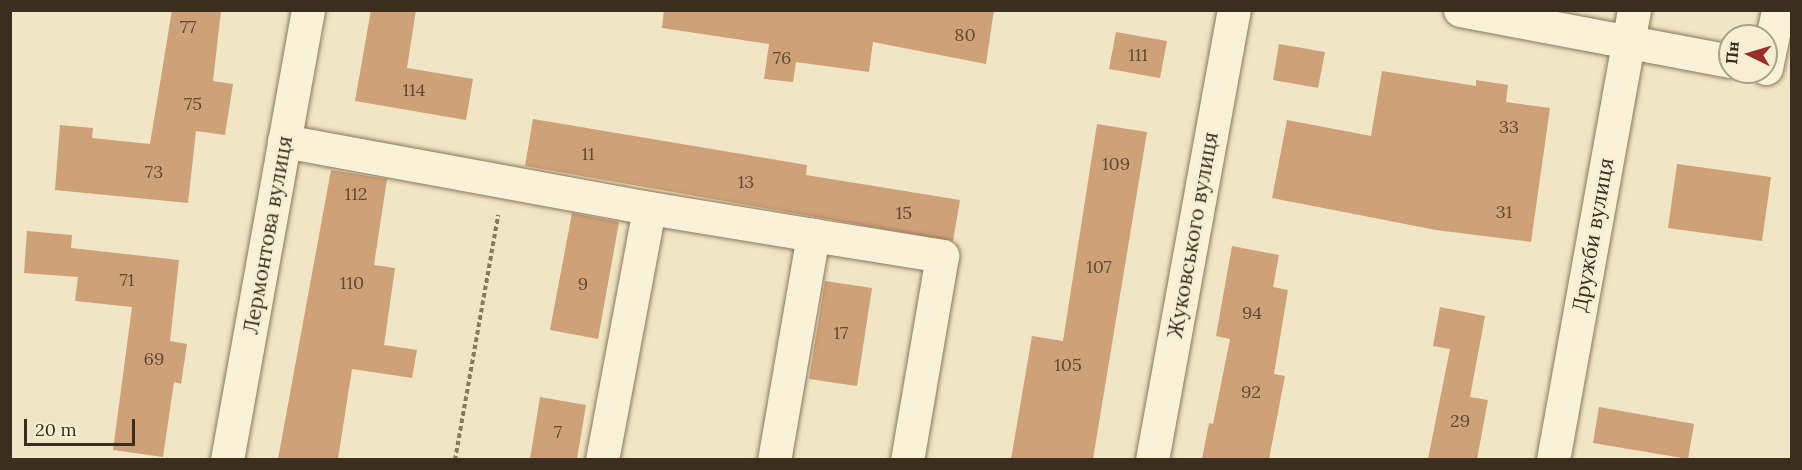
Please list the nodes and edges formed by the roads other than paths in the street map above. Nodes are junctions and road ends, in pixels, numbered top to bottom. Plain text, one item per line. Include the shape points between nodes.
1 (308, 10) edge
2 (1234, 10) edge
3 (1460, 10) edge
4 (1634, 10) edge
5 (1628, 43) junction
6 (1718, 59) edge
7 (284, 141) junction
8 (649, 208) junction
9 (813, 235) junction
10 (228, 459) edge
11 (602, 459) edge
12 (774, 459) edge
13 (908, 459) edge
14 (1152, 459) edge
15 (1553, 459) edge

1 - 7 street, Лермонтова вулиця
2 - 14 street, Жуковського вулиця
3 - 5 street
4 - 5 street, Дружби вулиця
5 - 6 street
5 - 15 street, Дружби вулиця
7 - 8 street
7 - 10 street, Лермонтова вулиця
8 - 9 street
8 - 11 street
9 - 12 street
9 - 13 street via 942,256

